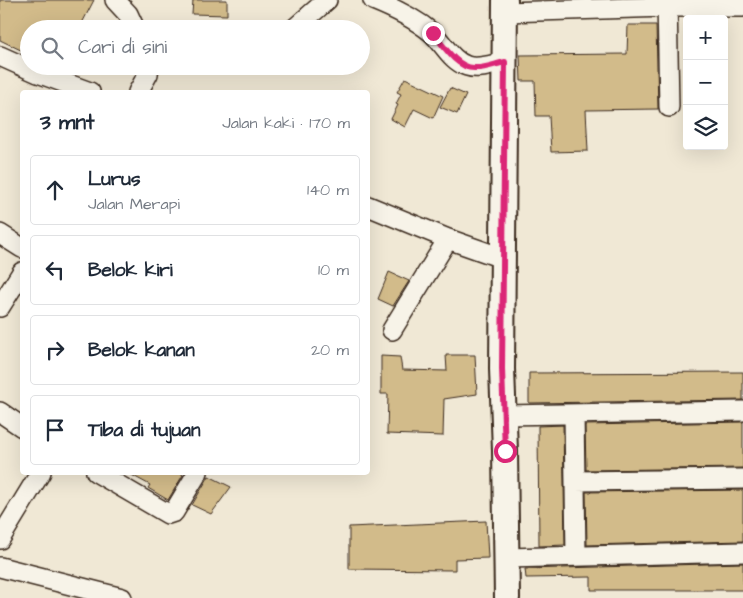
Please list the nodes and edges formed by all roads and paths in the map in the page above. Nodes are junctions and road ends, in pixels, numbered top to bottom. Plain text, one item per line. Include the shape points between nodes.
1 (115, 0) edge
2 (327, 0) edge
3 (374, 0) edge
4 (667, 3) edge
5 (505, 6) edge
6 (743, 7) edge
7 (131, 20) edge
8 (304, 20) edge
9 (0, 56) edge
10 (505, 62) junction
11 (20, 65) edge
12 (43, 75) edge
13 (147, 75) edge
14 (85, 90) edge
15 (139, 90) edge
16 (669, 107) dead end
17 (370, 207) edge
18 (0, 234) edge
19 (448, 239) junction
20 (20, 247) edge
21 (502, 258) junction
22 (20, 275) edge
23 (0, 307) edge
24 (392, 330) dead end
25 (0, 412) edge
26 (743, 412) edge
27 (574, 414) junction
28 (504, 415) junction
29 (20, 426) edge
30 (39, 475) edge
31 (101, 475) edge
32 (196, 475) edge
33 (743, 479) edge
34 (575, 481) junction
35 (0, 539) edge
36 (743, 552) edge
37 (576, 556) junction
38 (507, 558) junction
39 (0, 567) edge
40 (122, 598) edge
41 (507, 598) edge

1 - 7 street
2 - 8 street
3 - 10 street via 433,33 465,66 474,68
4 - 5 street
4 - 6 street
4 - 16 street
5 - 10 street
9 - 11 street
10 - 21 street
12 - 14 street
13 - 15 street
17 - 19 street
18 - 20 street
19 - 21 street
19 - 24 street
21 - 28 street
22 - 23 street
25 - 29 street
26 - 27 street
27 - 28 street
27 - 34 street
28 - 38 street
30 - 35 street
31 - 32 street via 168,514 174,512
33 - 34 street
34 - 37 street
36 - 37 street
37 - 38 street
38 - 41 street
39 - 40 street

